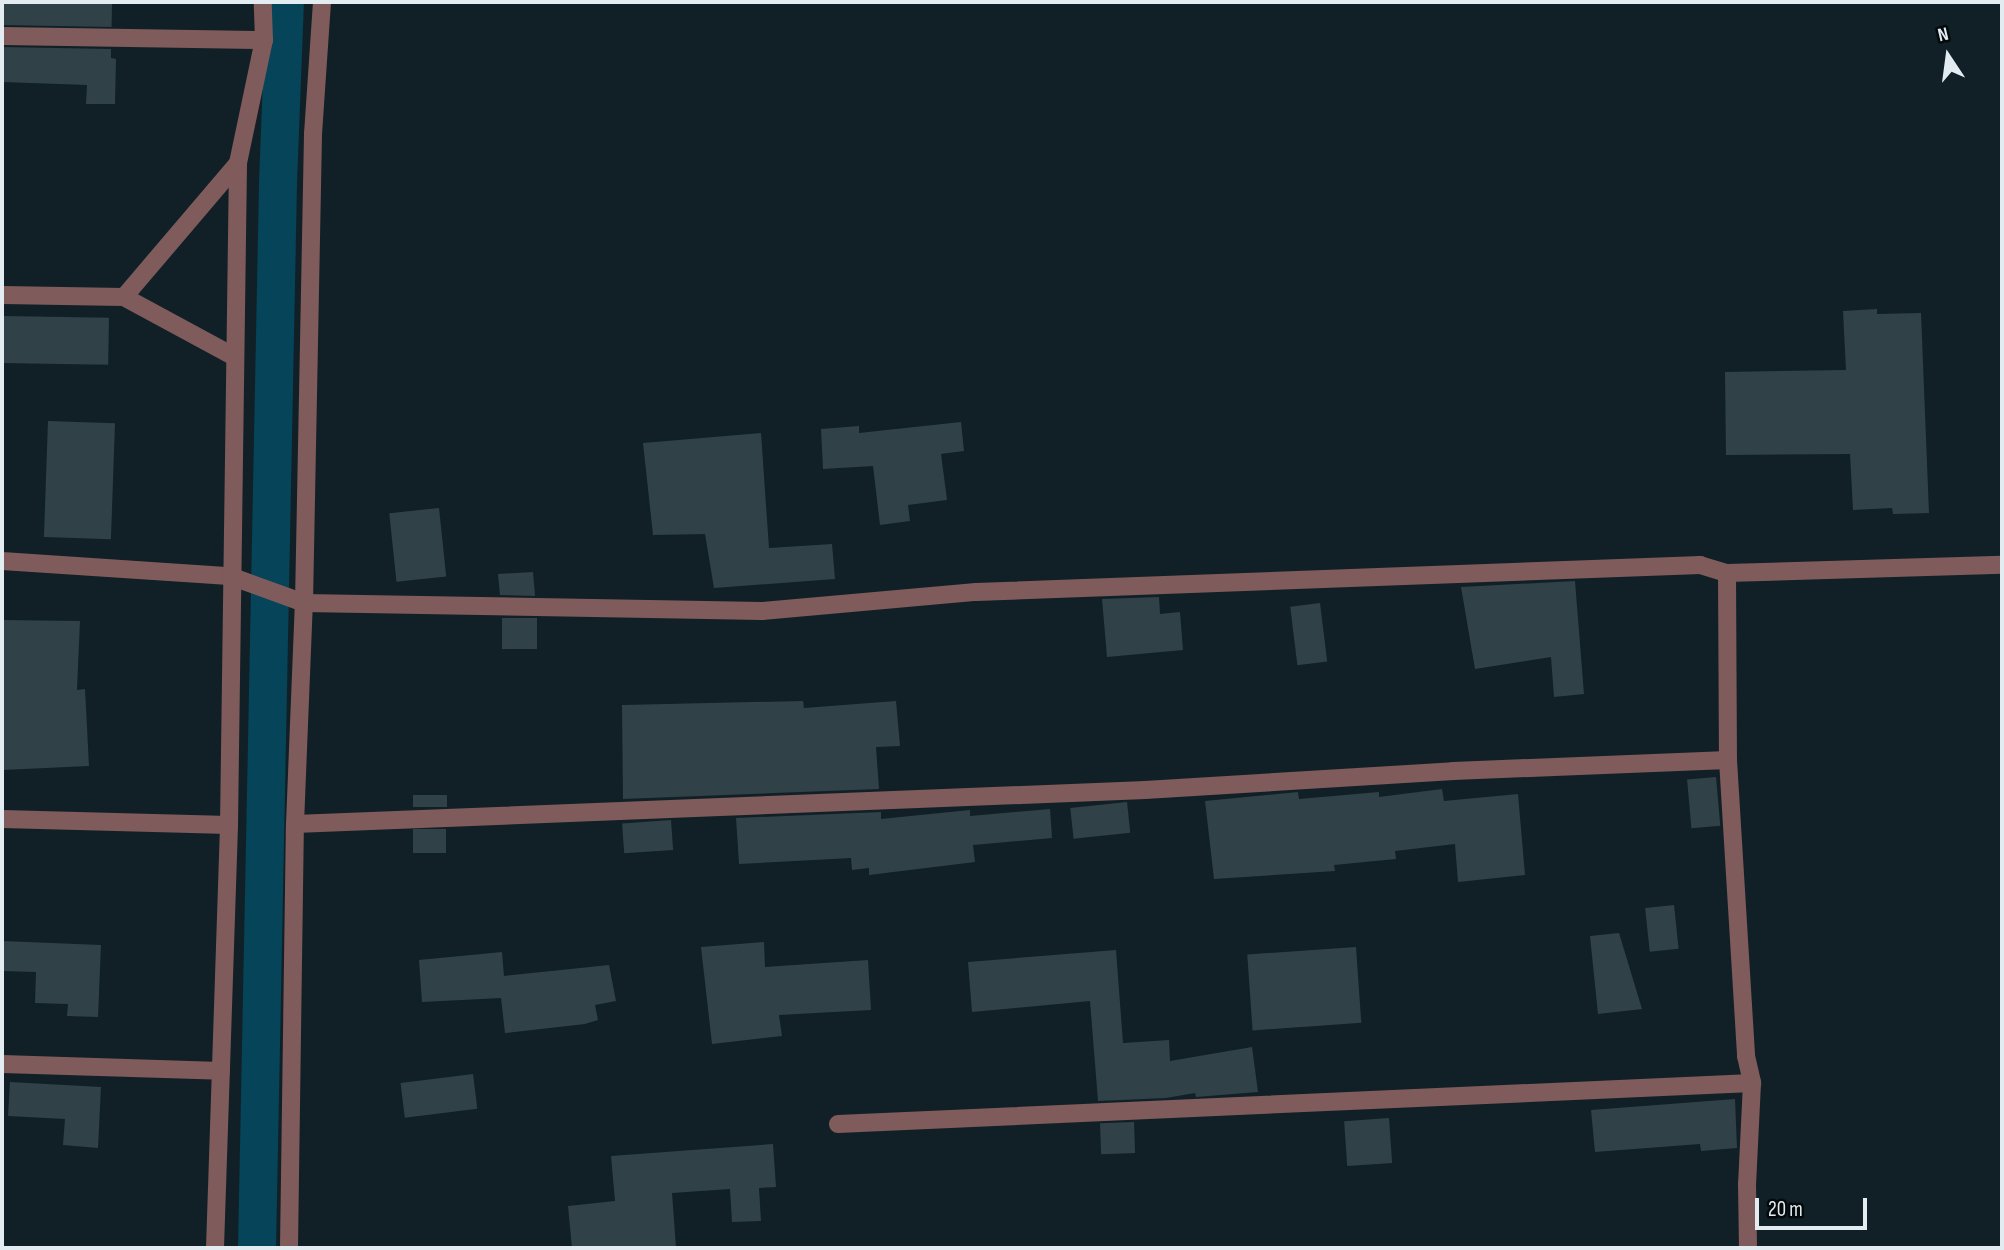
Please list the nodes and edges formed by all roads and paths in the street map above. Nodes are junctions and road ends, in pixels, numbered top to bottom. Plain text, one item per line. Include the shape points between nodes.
1 (263, 2) edge
2 (323, 2) edge
3 (2, 36) edge
4 (264, 40) junction
5 (238, 163) junction
6 (2, 295) edge
7 (124, 297) junction
8 (233, 356) junction
9 (2, 561) edge
10 (2002, 565) edge
11 (1727, 573) junction
12 (230, 576) junction
13 (304, 603) junction
14 (1728, 760) junction
15 (2, 819) edge
16 (296, 824) junction
17 (229, 825) junction
18 (2, 1064) edge
19 (221, 1071) junction
20 (1752, 1083) junction
21 (838, 1124) dead end
22 (215, 1248) edge
23 (289, 1248) edge
24 (1748, 1248) edge

1 - 4 street
2 - 13 street via 313,134
3 - 4 street
4 - 5 street
5 - 7 street
5 - 8 street
6 - 7 street
7 - 8 street
8 - 12 street
9 - 12 street
10 - 11 street
11 - 13 street via 1700,565 976,593 762,611
11 - 14 street
12 - 13 street
12 - 17 street
13 - 16 street
14 - 16 street via 1145,790
14 - 20 street via 1746,1056
15 - 17 street
16 - 23 street
17 - 19 street
18 - 19 street
19 - 22 street
20 - 21 street
20 - 24 street

